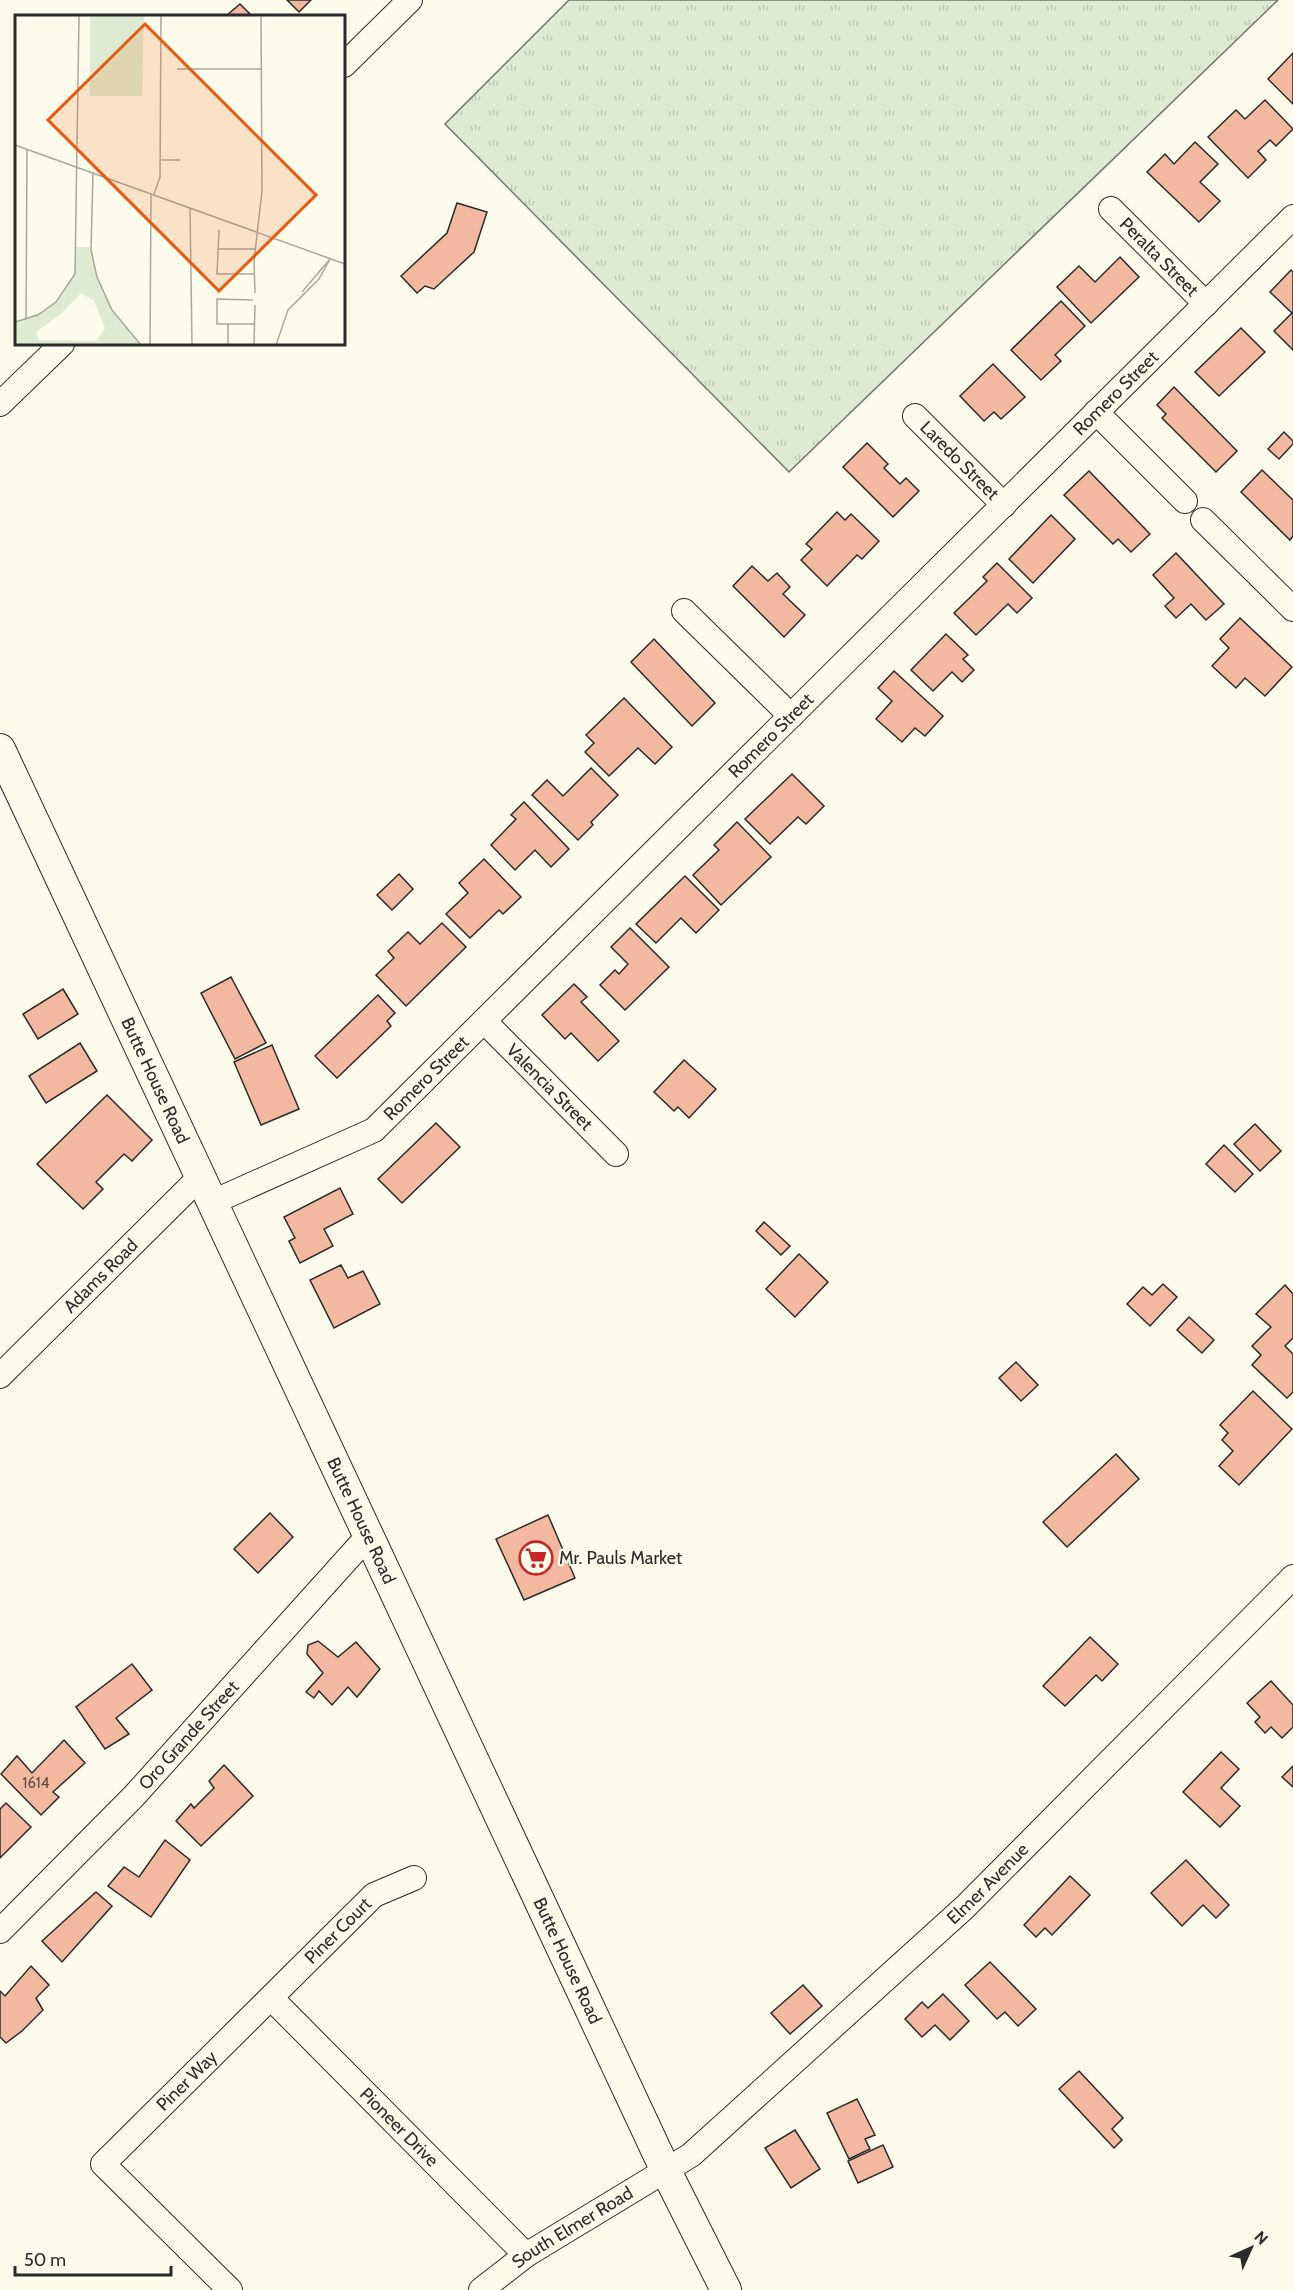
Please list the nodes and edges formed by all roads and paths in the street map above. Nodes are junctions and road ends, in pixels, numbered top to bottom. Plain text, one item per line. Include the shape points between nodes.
1 (410, 0) edge
2 (345, 64) edge
3 (1111, 209) dead end
4 (1293, 217) edge
5 (1206, 304) junction
6 (61, 345) edge
7 (0, 404) edge
8 (1096, 412) junction
9 (915, 416) dead end
10 (1185, 501) dead end
11 (1004, 505) junction
12 (1203, 520) dead end
13 (1293, 609) edge
14 (684, 610) dead end
15 (791, 716) junction
16 (0, 749) edge
17 (484, 1021) junction
18 (616, 1154) dead end
19 (207, 1189) junction
20 (0, 1376) edge
21 (369, 1535) junction
22 (1293, 1576) edge
23 (414, 1878) dead end
24 (0, 1930) edge
25 (271, 1998) junction
26 (665, 2169) junction
27 (526, 2254) junction
28 (230, 2290) edge
29 (481, 2290) edge
30 (726, 2290) edge

1 - 2 street
3 - 5 street, Peralta Street
4 - 5 street, Romero Street
5 - 8 street, Romero Street
6 - 7 street
8 - 10 street
8 - 11 street, Romero Street
9 - 11 street, Laredo Street
11 - 15 street, Romero Street
12 - 13 street
14 - 15 street
15 - 17 street, Romero Street
16 - 19 main road, Butte House Road
17 - 18 street, Valencia Street
17 - 19 street, Romero Street via 374,1130
19 - 20 street, Adams Road
19 - 21 main road, Butte House Road
21 - 24 street, Oro Grande Street via 134,1796
21 - 26 main road, Butte House Road
22 - 26 street, Elmer Avenue via 965,1907 691,2155
23 - 25 street, Piner Court via 374,1894
25 - 27 street, Pioneer Drive
25 - 28 street, Piner Way via 103,2164
26 - 27 street, South Elmer Road
26 - 30 main road, Butte House Road
27 - 29 street, South Elmer Road

